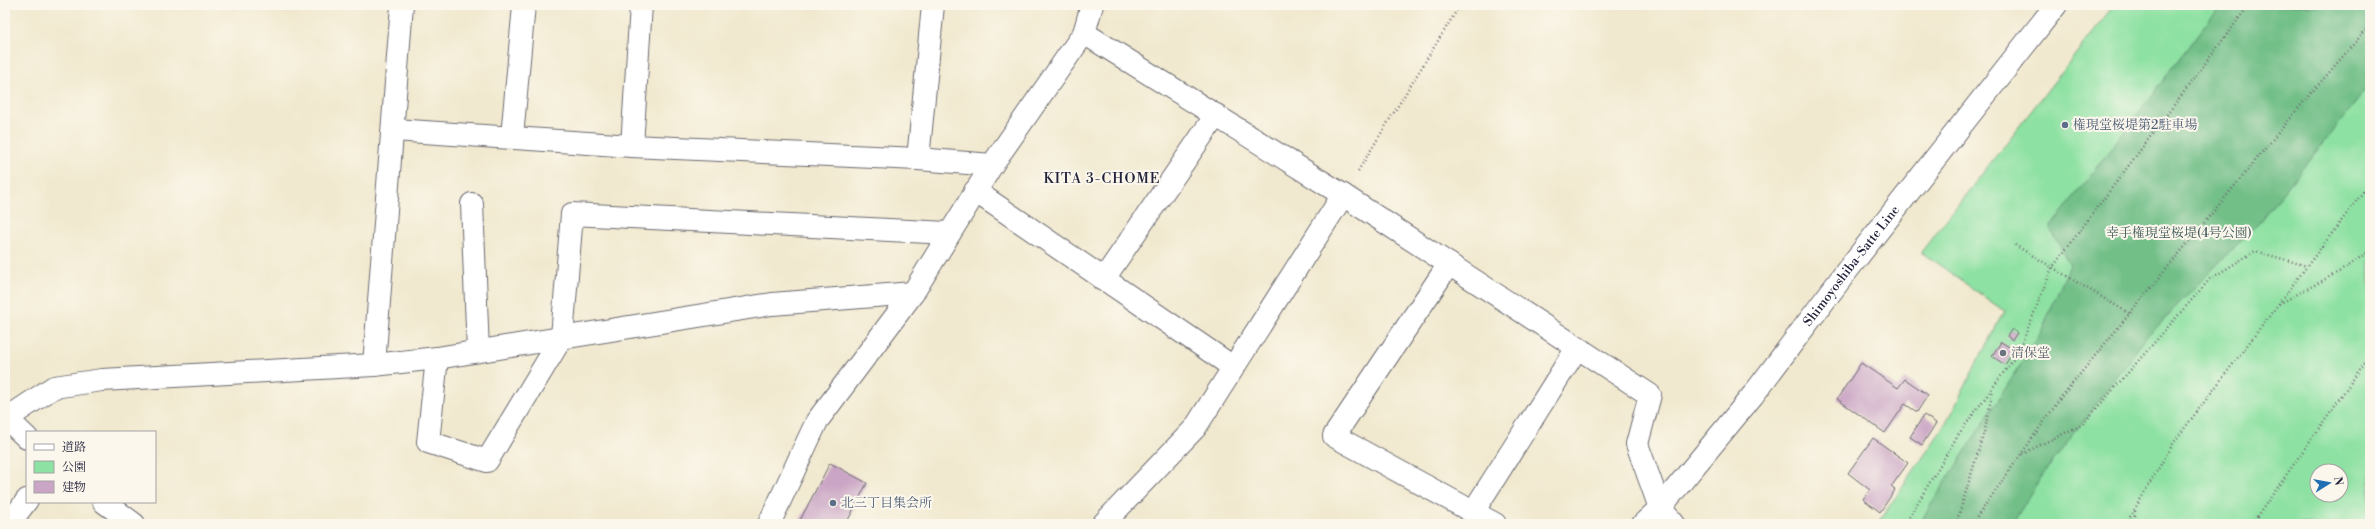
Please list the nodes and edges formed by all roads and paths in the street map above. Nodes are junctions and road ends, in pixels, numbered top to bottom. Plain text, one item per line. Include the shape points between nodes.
1 (402, 5) edge
2 (524, 5) edge
3 (641, 5) edge
4 (933, 5) edge
5 (1092, 5) edge
6 (1460, 5) edge
7 (2056, 5) edge
8 (2248, 5) edge
9 (2370, 25) edge
10 (1084, 33) junction
11 (1216, 115) junction
12 (394, 130) junction
13 (512, 137) junction
14 (632, 146) junction
15 (918, 159) junction
16 (992, 165) junction
17 (2370, 183) edge
18 (975, 191) junction
19 (1343, 195) junction
20 (472, 204) dead end
21 (948, 233) junction
22 (2015, 245) dead end
23 (2370, 250) edge
24 (1449, 264) junction
25 (2307, 266) junction
26 (2052, 268) junction
27 (1104, 280) junction
28 (912, 293) junction
29 (2278, 305) junction
30 (2130, 314) junction
31 (562, 337) junction
32 (1577, 348) junction
33 (478, 351) junction
34 (2370, 355) edge
35 (437, 358) junction
36 (374, 365) junction
37 (1233, 367) junction
38 (1993, 387) junction
39 (6, 418) edge
40 (26, 437) edge
41 (2021, 455) junction
42 (26, 501) edge
43 (105, 503) edge
44 (2135, 509) junction
45 (1473, 512) junction
46 (1667, 516) edge
47 (2254, 523) edge
48 (9, 524) edge
49 (134, 524) edge
50 (769, 524) edge
51 (1103, 524) edge
52 (1495, 524) edge
53 (1643, 524) edge
54 (1905, 524) edge
55 (1956, 524) edge
56 (1972, 524) edge
57 (2126, 524) edge
58 (2135, 524) edge

1 - 12 street
2 - 13 street
3 - 14 street
4 - 15 street
5 - 10 street
6 - 19 path
7 - 46 street, Shimoyoshiba-Satte Line via 1753,394
8 - 26 path
9 - 30 path
10 - 11 street
10 - 16 street
11 - 19 street
11 - 27 street
12 - 13 street
12 - 36 street
13 - 14 street
14 - 15 street
15 - 16 street
16 - 18 street
17 - 25 path
18 - 21 street
18 - 27 street
19 - 24 street
19 - 37 street
20 - 33 street
21 - 28 street
21 - 31 street via 572,214
22 - 26 path
23 - 29 path via 2346,268
24 - 32 street
24 - 45 street via 1334,436
25 - 29 path
25 - 41 path via 2255,251 2210,279 2083,424
26 - 30 path
26 - 38 path via 2018,353
27 - 37 street
28 - 31 street via 772,304
28 - 50 street via 817,421
29 - 44 path via 2174,442
30 - 41 path via 2062,396
31 - 33 street
31 - 35 street via 486,461 428,442
32 - 45 street
32 - 46 street via 1650,395 1637,444
33 - 35 street
34 - 47 path
35 - 36 street
36 - 39 street via 102,380 54,387
37 - 51 street via 1195,428
38 - 54 path via 1958,435
38 - 55 path via 1985,429
39 - 40 street
41 - 56 path
42 - 48 street
43 - 49 street
44 - 57 path
44 - 58 path
45 - 52 street
46 - 53 street, Shimoyoshiba-Satte Line

